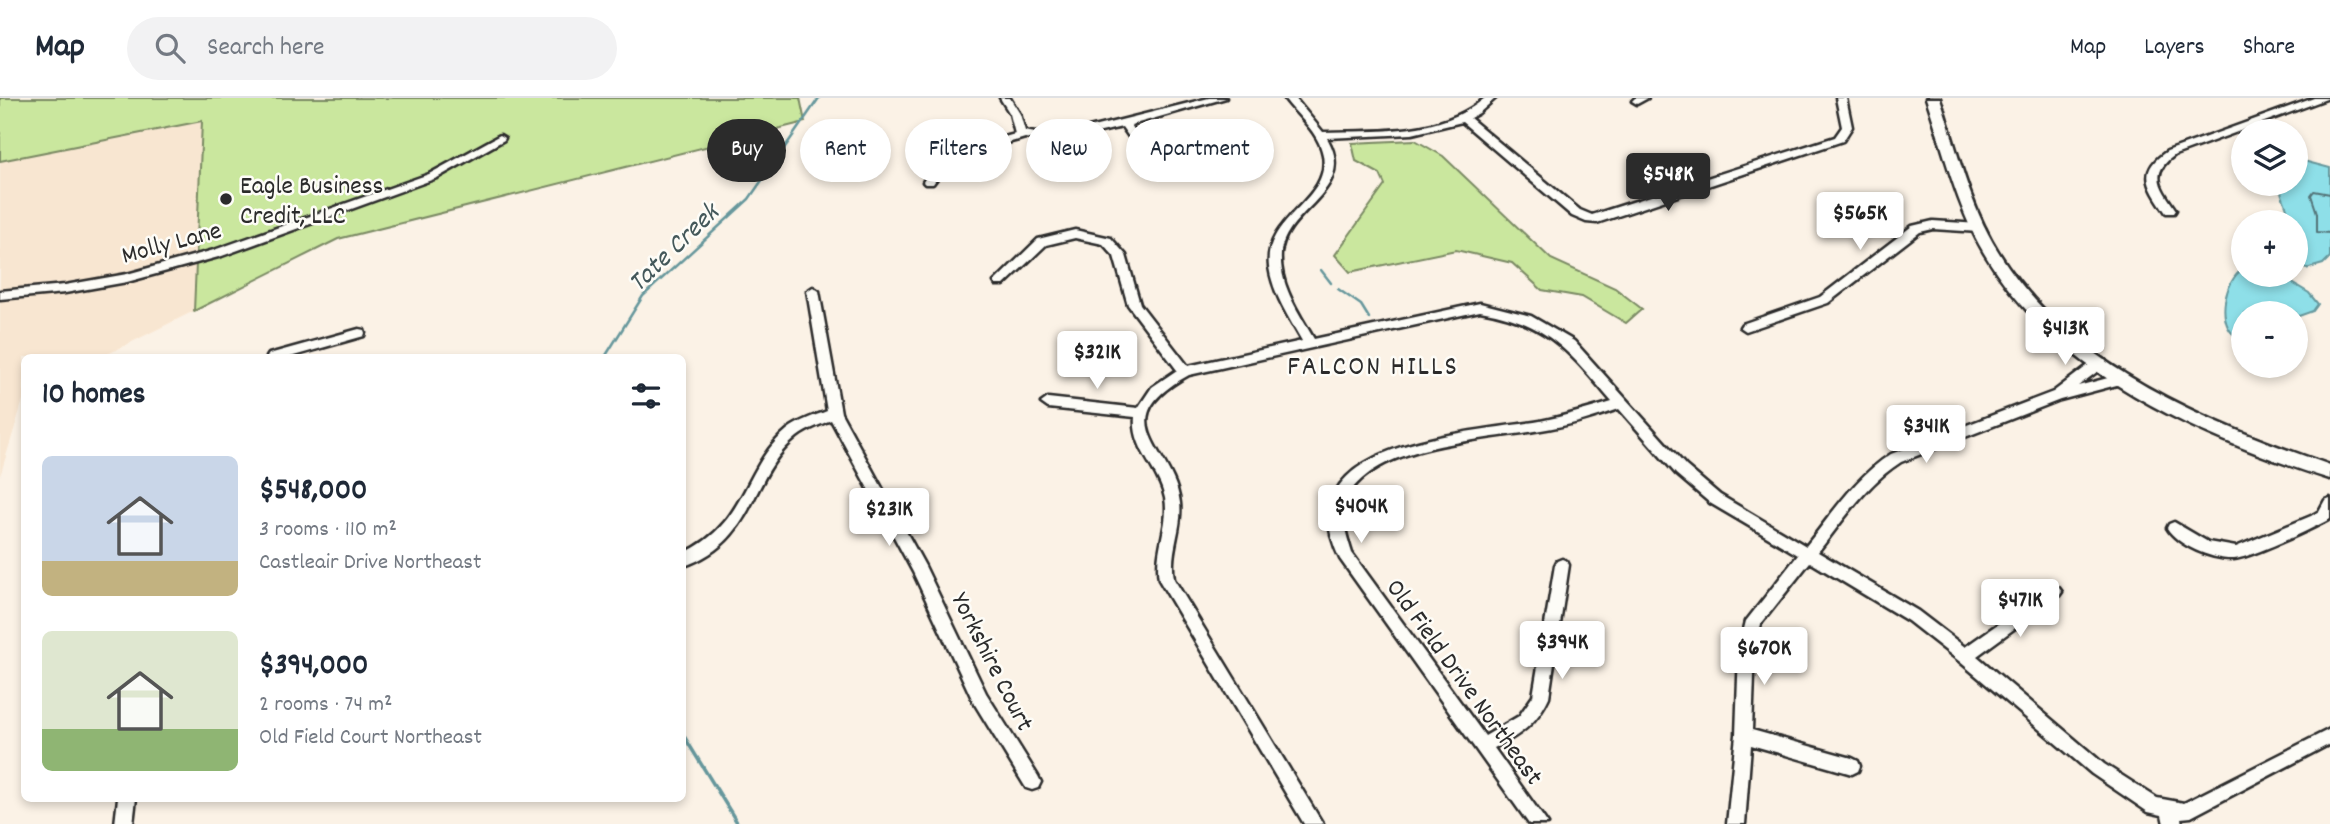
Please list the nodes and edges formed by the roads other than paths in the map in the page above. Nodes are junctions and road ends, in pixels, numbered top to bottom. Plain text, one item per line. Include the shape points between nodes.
1 (1006, 98) edge
2 (1221, 98) edge
3 (1289, 98) edge
4 (1491, 98) edge
5 (1841, 98) edge
6 (1933, 98) edge
7 (2320, 99) edge
8 (2330, 108) edge
9 (1464, 118) junction
10 (1124, 122) junction
11 (1126, 125) edge
12 (1022, 135) junction
13 (1321, 135) junction
14 (500, 138) dead end
15 (1012, 139) edge
16 (2170, 210) dead end
17 (1979, 228) junction
18 (1000, 282) dead end
19 (813, 291) dead end
20 (0, 295) edge
21 (1746, 327) dead end
22 (359, 332) dead end
23 (1310, 343) junction
24 (284, 354) edge
25 (2100, 363) junction
26 (1185, 371) junction
27 (2123, 379) junction
28 (2057, 396) junction
29 (1048, 403) dead end
30 (1620, 404) junction
31 (834, 413) junction
32 (1143, 414) junction
33 (2330, 472) edge
34 (2330, 504) edge
35 (2174, 528) dead end
36 (1807, 553) junction
37 (686, 560) edge
38 (1562, 565) dead end
39 (2054, 592) dead end
40 (1965, 656) junction
41 (1744, 734) junction
42 (2330, 736) edge
43 (1484, 745) junction
44 (1852, 766) dead end
45 (1032, 782) dead end
46 (127, 802) edge
47 (2172, 817) edge
48 (124, 824) edge
49 (1314, 824) edge
50 (1539, 824) edge
51 (1736, 824) edge

1 - 12 street
2 - 10 street
3 - 13 street
4 - 9 street
5 - 9 street via 1847,128 1839,139 1588,222
6 - 17 street
7 - 8 street
7 - 16 street via 2158,161 2153,181
9 - 13 street via 1421,129
10 - 11 street
10 - 12 street via 1047,139
12 - 15 street
13 - 23 street via 1330,152 1329,172 1319,192 1287,226 1275,251 1280,288
14 - 20 street, Molly Lane via 433,176 208,256 96,284
17 - 21 street via 1920,227 1828,298
17 - 25 street via 1997,262 2024,296 2056,329
18 - 26 street via 1042,242 1075,234 1107,242 1120,255 1134,305
19 - 31 street, Yorkshire Court
22 - 24 street
23 - 26 street
23 - 30 street via 1468,309 1501,310 1534,322 1569,344
25 - 27 street
25 - 28 street
26 - 32 street via 1157,389
27 - 28 street
27 - 33 street via 2214,428
28 - 36 street via 1888,463 1865,483
29 - 32 street
30 - 36 street via 1681,470 1715,499
30 - 43 street, Old Field Drive Northeast via 1566,421 1392,455 1354,475 1339,499 1335,530 1345,555
31 - 37 street via 792,433 776,452 734,527 705,553
31 - 45 street, Yorkshire Court via 920,570 980,698
32 - 49 street via 1142,435 1173,502 1163,551 1167,580
34 - 35 street via 2316,520 2237,553 2208,549
36 - 40 street via 1904,610
36 - 41 street via 1751,628 1746,649
38 - 43 street via 1541,697 1522,724
39 - 40 street
40 - 47 street via 2098,769
41 - 44 street
41 - 51 street
42 - 47 street
43 - 50 street, Old Field Drive Northeast
46 - 48 street

